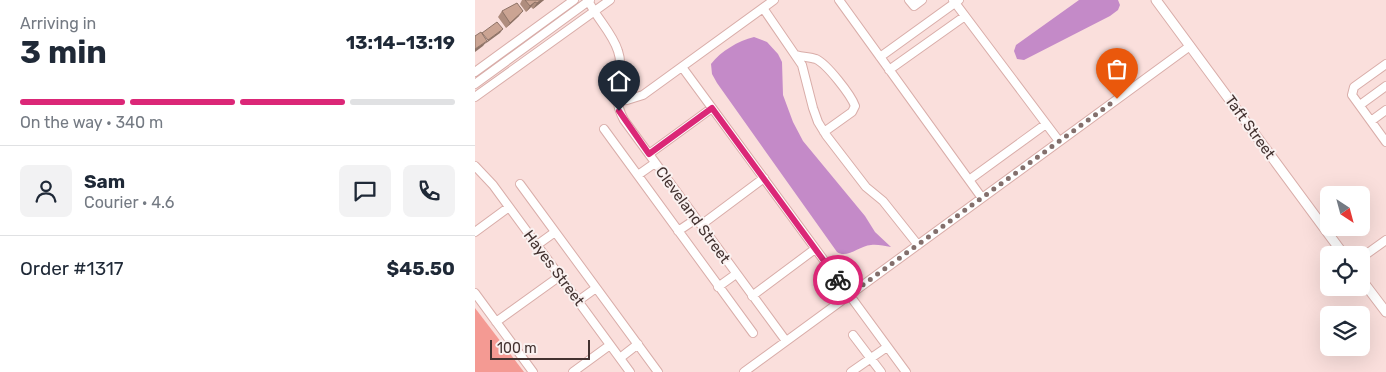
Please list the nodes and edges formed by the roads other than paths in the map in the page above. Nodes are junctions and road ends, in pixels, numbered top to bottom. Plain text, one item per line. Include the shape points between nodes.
1 (574, 0) edge
2 (588, 0) edge
3 (610, 0) edge
4 (775, 0) edge
5 (839, 0) edge
6 (909, 0) edge
7 (922, 0) edge
8 (1156, 0) edge
9 (955, 1) edge
10 (763, 8) junction
11 (594, 11) junction
12 (965, 16) junction
13 (1190, 46) junction
14 (797, 55) junction
15 (880, 57) junction
16 (1386, 64) edge
17 (682, 67) junction
18 (889, 70) junction
19 (475, 72) edge
20 (475, 84) edge
21 (1386, 86) edge
22 (475, 98) edge
23 (616, 100) junction
24 (1360, 105) junction
25 (712, 108) junction
26 (1386, 110) edge
27 (1371, 121) junction
28 (1046, 124) junction
29 (604, 129) dead end
30 (824, 132) junction
31 (1384, 136) edge
32 (1059, 141) junction
33 (649, 154) junction
34 (655, 163) junction
35 (475, 166) edge
36 (638, 175) junction
37 (764, 178) junction
38 (969, 180) junction
39 (521, 184) dead end
40 (982, 198) junction
41 (509, 207) junction
42 (698, 222) junction
43 (678, 231) junction
44 (475, 232) edge
45 (555, 232) junction
46 (1386, 240) edge
47 (918, 244) junction
48 (537, 245) junction
49 (1337, 246) edge
50 (815, 249) junction
51 (1370, 252) edge
52 (737, 274) junction
53 (560, 276) junction
54 (718, 287) junction
55 (596, 288) junction
56 (1370, 291) edge
57 (475, 293) edge
58 (849, 295) junction
59 (752, 296) junction
60 (579, 301) junction
61 (1386, 312) edge
62 (496, 322) junction
63 (753, 333) dead end
64 (853, 335) dead end
65 (786, 341) junction
66 (610, 344) junction
67 (638, 344) junction
68 (887, 347) junction
69 (620, 358) junction
70 (871, 358) junction
71 (533, 372) edge
72 (573, 372) edge
73 (630, 372) edge
74 (658, 372) edge
75 (744, 372) edge
76 (851, 372) edge
77 (881, 372) edge
78 (906, 372) edge

1 - 19 street
2 - 11 street
2 - 20 street
3 - 11 street
4 - 10 street
5 - 15 street
6 - 7 street via 913,6
8 - 13 main road, Taft Street
9 - 12 street
9 - 15 street
10 - 14 street
10 - 17 street
11 - 22 street
11 - 23 street via 619,52
12 - 18 street
12 - 28 street
13 - 32 street
13 - 49 main road, Taft Street
14 - 30 street
14 - 30 street via 818,60 855,106 852,112
15 - 18 street
16 - 24 street via 1355,88 1352,95
17 - 23 street via 643,95
17 - 25 street
18 - 38 street
21 - 24 street
23 - 33 street, Cleveland Street via 624,120
24 - 27 street
25 - 33 street
25 - 37 street
26 - 27 street
27 - 31 street
28 - 32 street
28 - 38 street
29 - 36 street
30 - 47 street via 866,187 883,201
32 - 40 street
33 - 34 street, Cleveland Street
34 - 36 street
34 - 42 street, Cleveland Street
35 - 41 street, Hayes Street
36 - 43 street
37 - 42 street
37 - 50 street
38 - 40 street
39 - 45 street
40 - 47 street
41 - 44 street
41 - 48 street, Hayes Street
42 - 43 street
42 - 52 street, Cleveland Street
43 - 54 street
45 - 48 street
45 - 55 street
46 - 51 street
47 - 58 street
48 - 53 street, Hayes Street
50 - 58 street
50 - 59 street
52 - 54 street
52 - 59 street, Cleveland Street
53 - 60 street, Hayes Street
53 - 62 street
54 - 63 street
55 - 60 street
55 - 67 street
56 - 61 main road
57 - 62 street
58 - 65 street
58 - 68 street
59 - 65 street, Cleveland Street
60 - 66 street, Hayes Street
62 - 71 street
64 - 70 street
65 - 75 street
66 - 69 street, Hayes Street
66 - 72 street
67 - 69 street
67 - 74 street
68 - 70 street
68 - 78 street
69 - 73 street, Hayes Street
70 - 76 street
70 - 77 street

